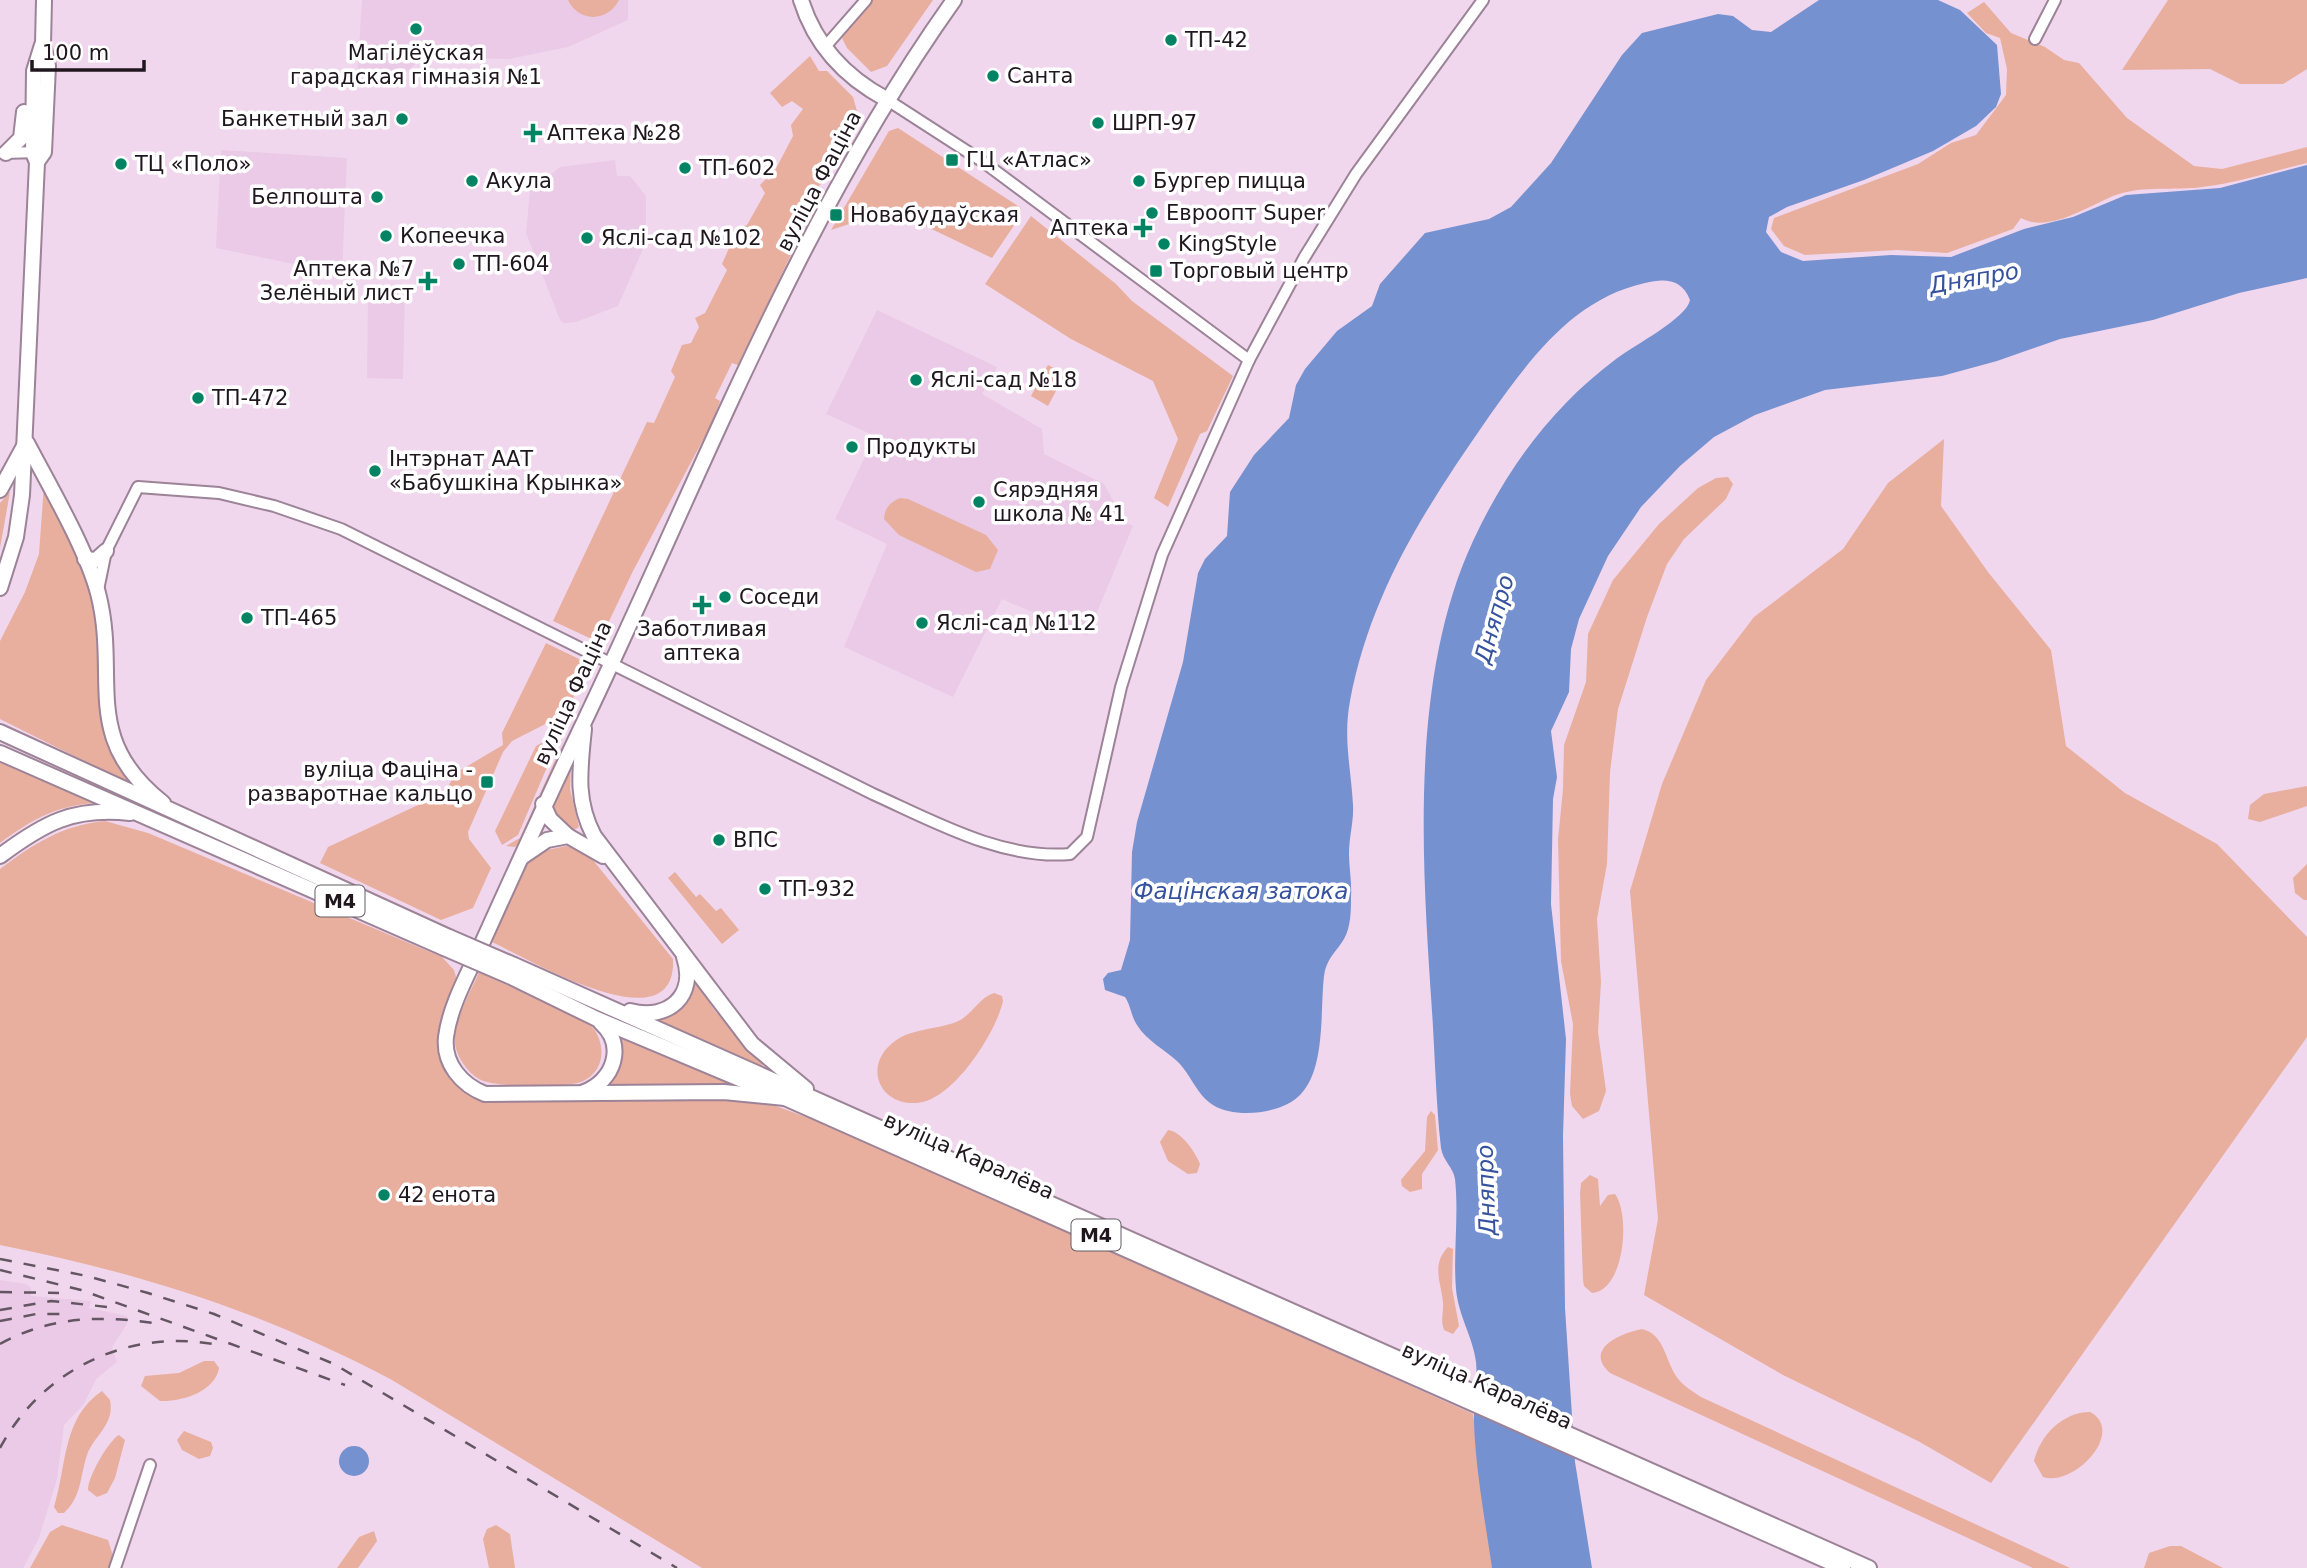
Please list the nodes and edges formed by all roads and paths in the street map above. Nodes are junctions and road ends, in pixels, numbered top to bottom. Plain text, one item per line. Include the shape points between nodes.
1 (44, 0) edge
2 (801, 0) edge
3 (866, 0) edge
4 (954, 0) edge
5 (1483, 0) edge
6 (2055, 0) edge
7 (2035, 39) dead end
8 (43, 44) junction
9 (824, 48) junction
10 (34, 71) junction
11 (886, 99) junction
12 (3, 153) edge
13 (38, 155) junction
14 (1249, 360) junction
15 (26, 442) junction
16 (0, 490) edge
17 (106, 551) junction
18 (85, 559) junction
19 (0, 588) edge
20 (98, 593) junction
21 (610, 664) junction
22 (586, 718) junction
23 (0, 732) edge
24 (0, 753) edge
25 (543, 804) junction
26 (180, 816) junction
27 (153, 818) junction
28 (568, 836) junction
29 (0, 856) edge
30 (521, 858) junction
31 (609, 860) junction
32 (447, 943) junction
33 (681, 949) junction
34 (511, 971) junction
35 (602, 1004) junction
36 (597, 1020) junction
37 (578, 1095) junction
38 (785, 1098) junction
39 (819, 1100) junction
40 (1357, 1345) junction
41 (150, 1465) dead end
42 (1757, 1524) junction
43 (115, 1568) edge
44 (1843, 1568) edge
45 (1869, 1568) edge

1 - 8 main road
2 - 9 main road
3 - 9 street
4 - 11 main road
5 - 14 street via 1356,174
6 - 7 street
8 - 10 main road
8 - 13 main road via 48,66
9 - 11 main road via 859,85
10 - 12 main road via 25,93 21,138
10 - 13 main road
11 - 14 street, вуліца Фаціна via 982,161
11 - 21 main road, вуліца Фаціна via 822,213
12 - 13 street
13 - 15 main road
14 - 21 street via 1162,555 1121,687 1087,837 1070,855 1050,856 982,841 873,794
15 - 16 main road
15 - 18 main road
15 - 19 main road via 16,537
17 - 18 main road via 96,560
17 - 20 street
17 - 21 street via 138,487 219,493 341,529
18 - 20 main road
20 - 26 main road via 108,724 116,748 131,773
21 - 22 main road, вуліца Фаціна
22 - 25 main road, вуліца Фаціна
22 - 31 main road via 578,784 583,814
23 - 26 main road, М4
24 - 27 main road, М4
25 - 28 main road via 550,819
25 - 30 main road, вуліца Фаціна
26 - 32 main road, вуліца Каралёва / М4
27 - 29 main road via 111,811 76,813 30,833
27 - 32 main road, вуліца Каралёва / М4
28 - 30 main road via 547,840
28 - 31 main road
30 - 37 main road, вуліца Фаціна via 459,997 446,1037 452,1066 474,1090 507,1096
31 - 33 main road
32 - 34 main road, вуліца Каралёва / М4, bridge
33 - 35 main road via 688,983 676,1003 644,1015
33 - 39 main road via 752,1044
34 - 35 main road, вуліца Каралёва / М4
34 - 36 main road, вуліца Каралёва / М4
35 - 39 main road, вуліца Каралёва / М4
36 - 37 main road via 609,1030 615,1055 603,1082
36 - 38 main road, вуліца Каралёва / М4
37 - 38 main road via 724,1092
38 - 40 main road, вуліца Каралёва / М4
39 - 40 main road, вуліца Каралёва / М4
40 - 42 main road, вуліца Каралёва / М4
41 - 43 street
42 - 44 main road, вуліца Каралёва / М4
42 - 45 main road, вуліца Каралёва / М4

